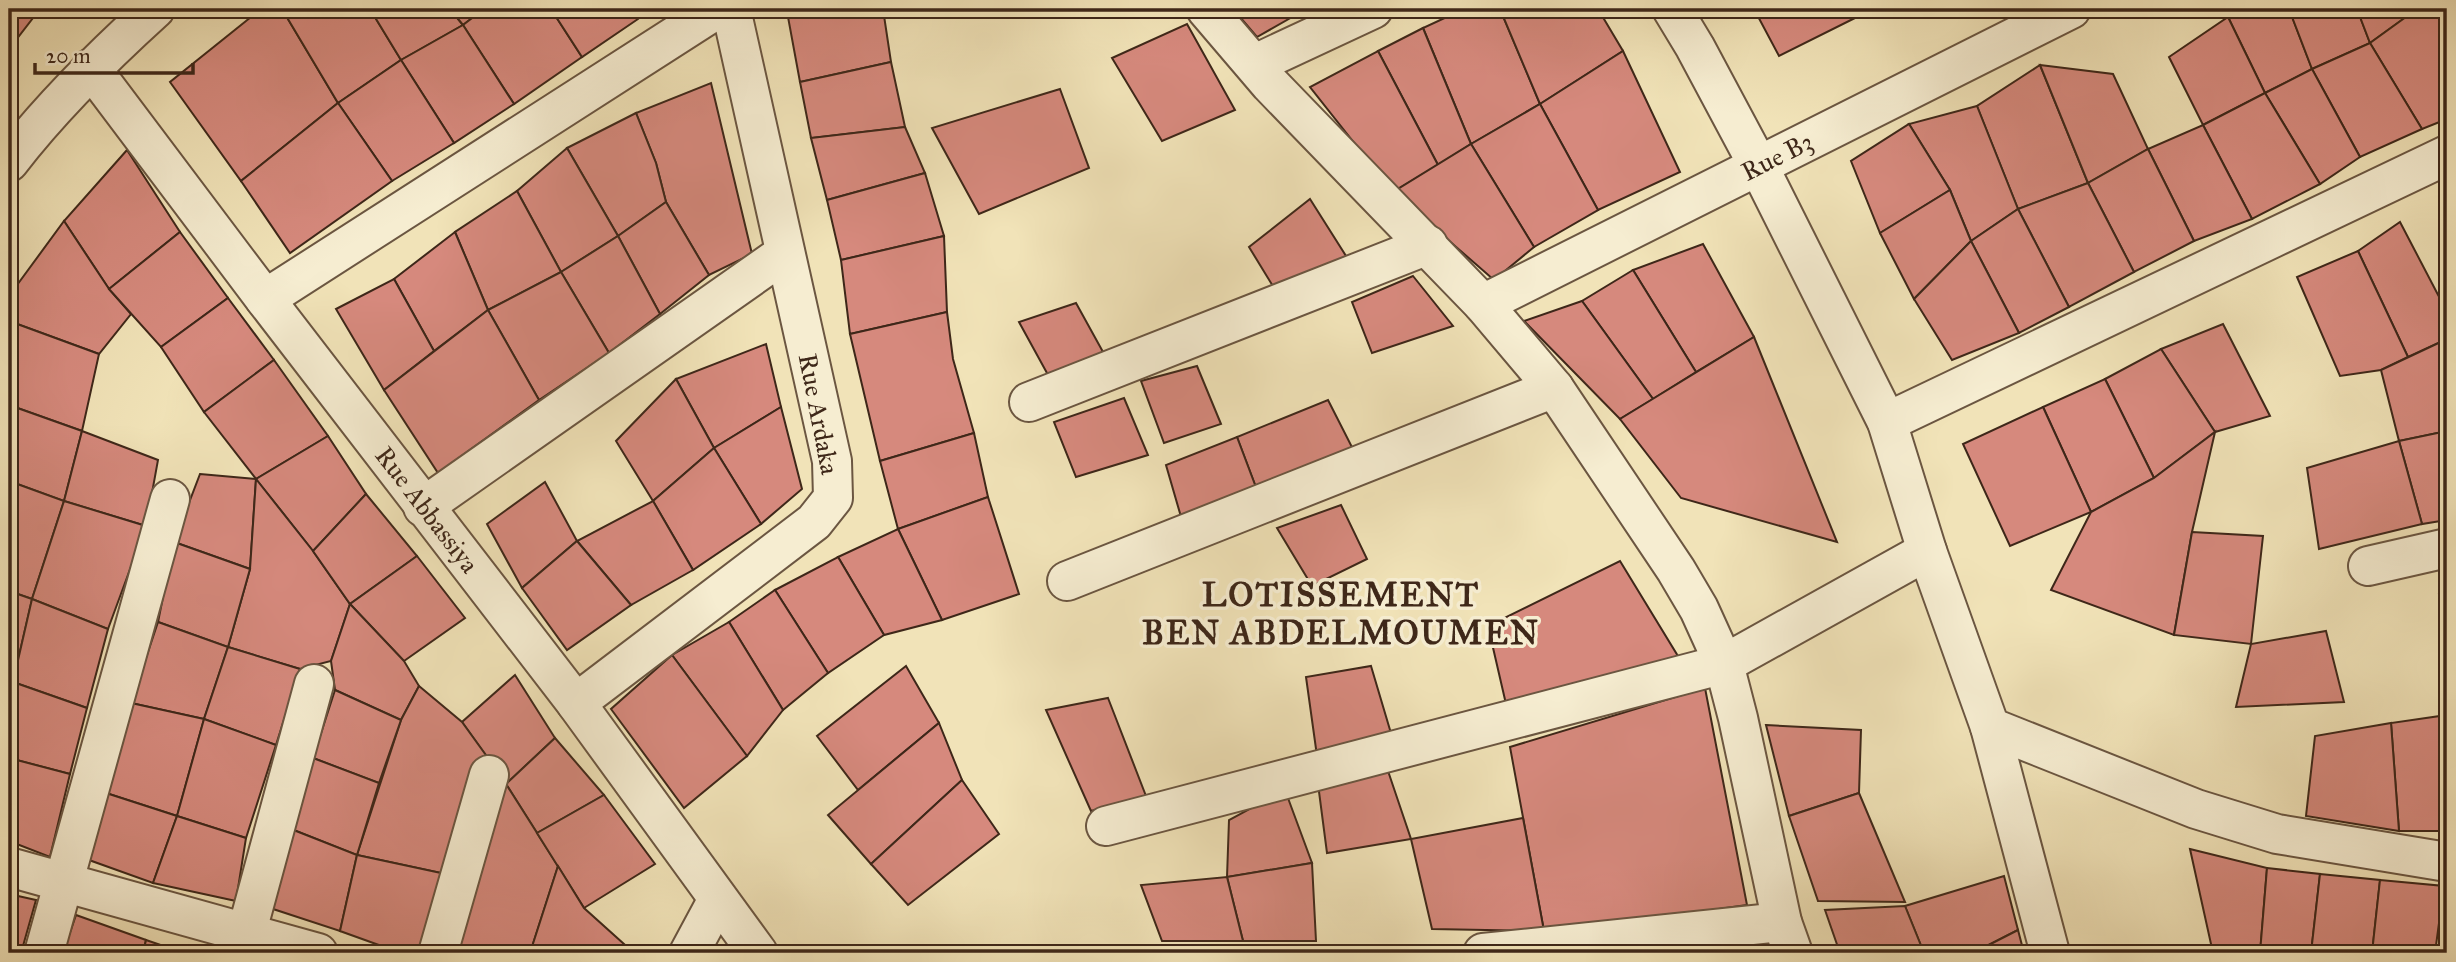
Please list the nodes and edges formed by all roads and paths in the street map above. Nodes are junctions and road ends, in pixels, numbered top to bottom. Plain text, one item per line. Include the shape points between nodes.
1 (155, 9) edge
2 (717, 9) edge
3 (731, 9) edge
4 (1206, 9) edge
5 (1373, 9) edge
6 (1672, 9) edge
7 (2067, 10) edge
8 (1255, 64) junction
9 (91, 68) junction
10 (2447, 155) edge
11 (9, 162) edge
12 (1758, 165) junction
13 (1428, 244) junction
14 (785, 253) junction
15 (265, 299) junction
16 (1483, 304) junction
17 (1554, 388) junction
18 (1029, 402) dead end
19 (1887, 422) junction
20 (170, 499) dead end
21 (423, 507) junction
22 (2447, 548) edge
23 (1927, 551) junction
24 (2368, 566) dead end
25 (1067, 581) dead end
26 (1724, 664) junction
27 (314, 684) dead end
28 (576, 703) junction
29 (1990, 727) junction
30 (489, 775) dead end
31 (1106, 826) dead end
32 (2447, 862) edge
33 (9, 867) edge
34 (64, 882) junction
35 (718, 899) junction
36 (1788, 938) edge
37 (244, 943) edge
38 (44, 953) edge
39 (318, 953) edge
40 (438, 953) edge
41 (690, 953) edge
42 (758, 953) edge
43 (1483, 953) edge
44 (2050, 953) edge

1 - 9 street
2 - 15 street
3 - 14 street, Rue Ardaka
4 - 8 street
5 - 8 street
6 - 12 street
7 - 12 street, Rue B3
8 - 13 street
9 - 11 street
9 - 15 street, Rue Abbassiya
10 - 19 street
12 - 16 street, Rue B3
12 - 19 street
13 - 16 street
13 - 18 street
14 - 21 street
14 - 28 street, Rue Ardaka via 831,461 833,498 814,522
15 - 21 street, Rue Abbassiya
16 - 17 street
17 - 25 street
17 - 26 street via 1676,570
19 - 23 street
20 - 34 street
21 - 28 street, Rue Abbassiya
22 - 24 street
23 - 26 street
23 - 29 street
26 - 31 street
26 - 36 street
27 - 37 street
28 - 35 street, Rue Abbassiya
29 - 32 street via 2196,809 2277,834
29 - 44 street
30 - 40 street
33 - 34 street
34 - 37 street
34 - 38 street
35 - 41 street
35 - 42 street, Rue Abbassiya
36 - 43 street
37 - 39 street

